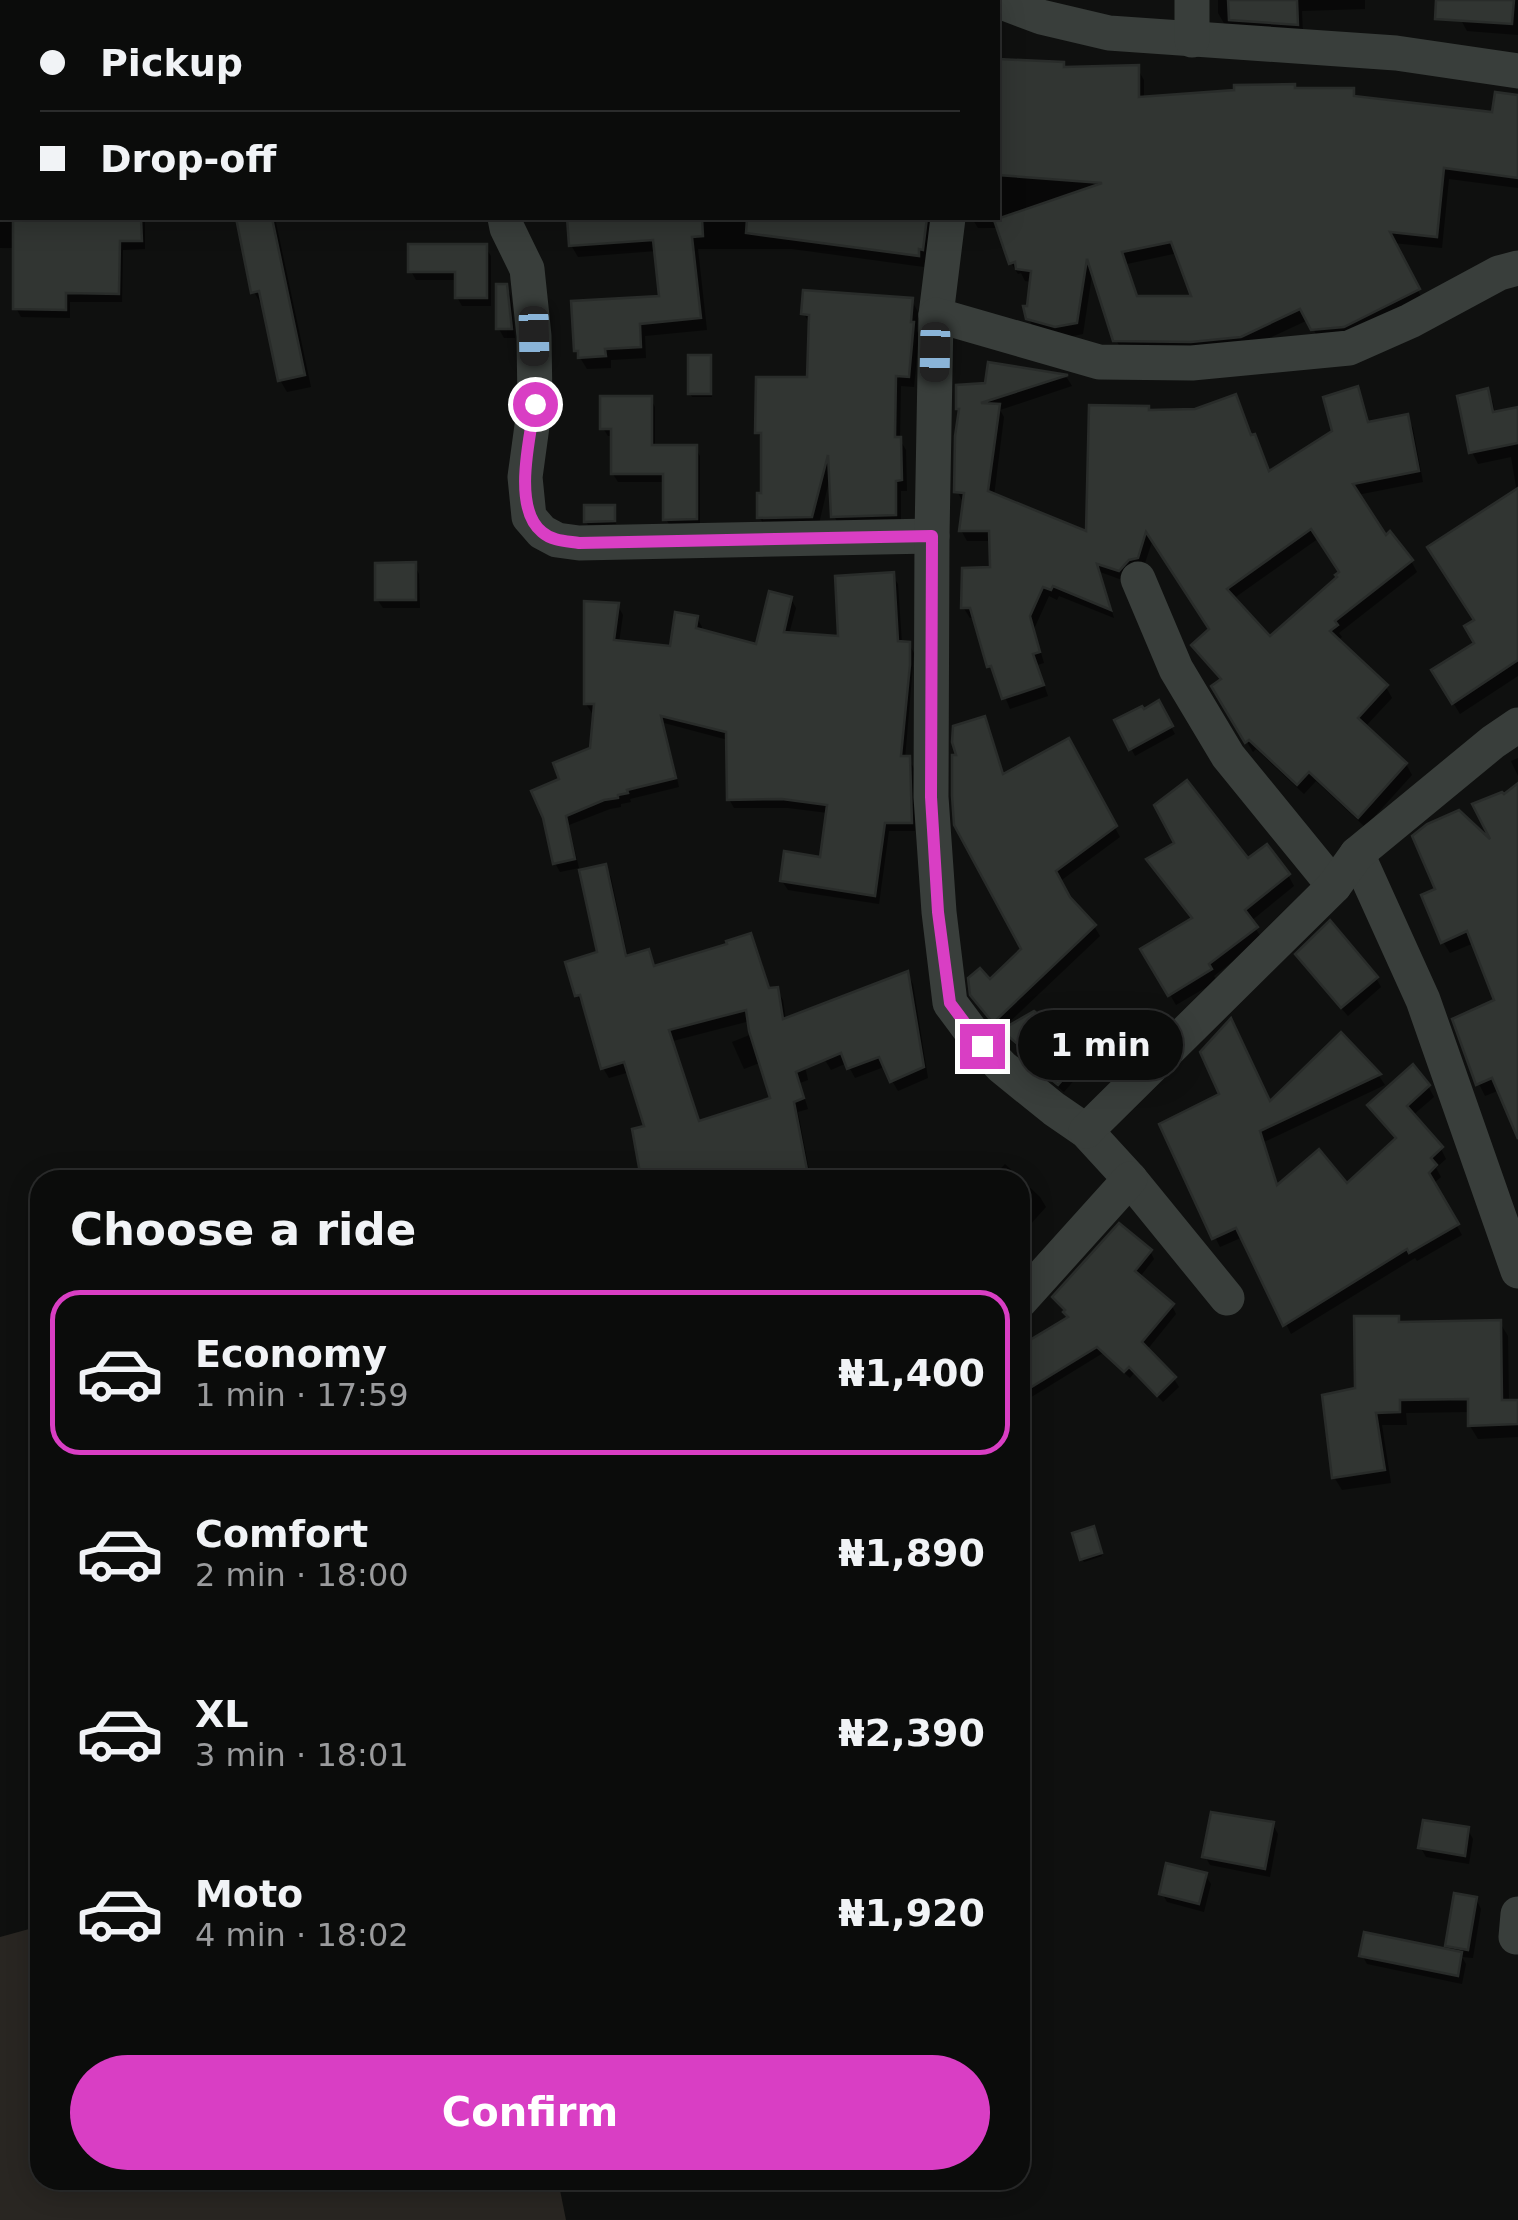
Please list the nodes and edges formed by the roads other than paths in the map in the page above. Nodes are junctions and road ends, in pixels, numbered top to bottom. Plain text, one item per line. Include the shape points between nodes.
1 (1192, 0) edge
2 (1000, 2) edge
3 (1192, 40) junction
4 (1518, 71) edge
5 (506, 220) edge
6 (948, 220) edge
7 (1518, 268) edge
8 (936, 314) junction
9 (932, 536) junction
10 (1138, 580) dead end
11 (1518, 725) edge
12 (1357, 854) junction
13 (1334, 886) junction
14 (1086, 1130) junction
15 (1130, 1179) junction
16 (1518, 1272) edge
17 (1030, 1290) edge
18 (1227, 1298) dead end

1 - 3 street
2 - 3 street via 1110,33
3 - 4 street via 1396,53
5 - 9 street via 527,269 535,404 525,477 529,517 542,532 579,543
6 - 8 street
7 - 8 street via 1349,348 1211,361 1099,362
8 - 9 street
9 - 14 street via 931,797 950,1003 1002,1067
10 - 13 street via 1176,669 1228,756
11 - 12 street
12 - 13 street
12 - 16 street via 1422,1000
13 - 14 street
14 - 15 street
15 - 17 street
15 - 18 street

